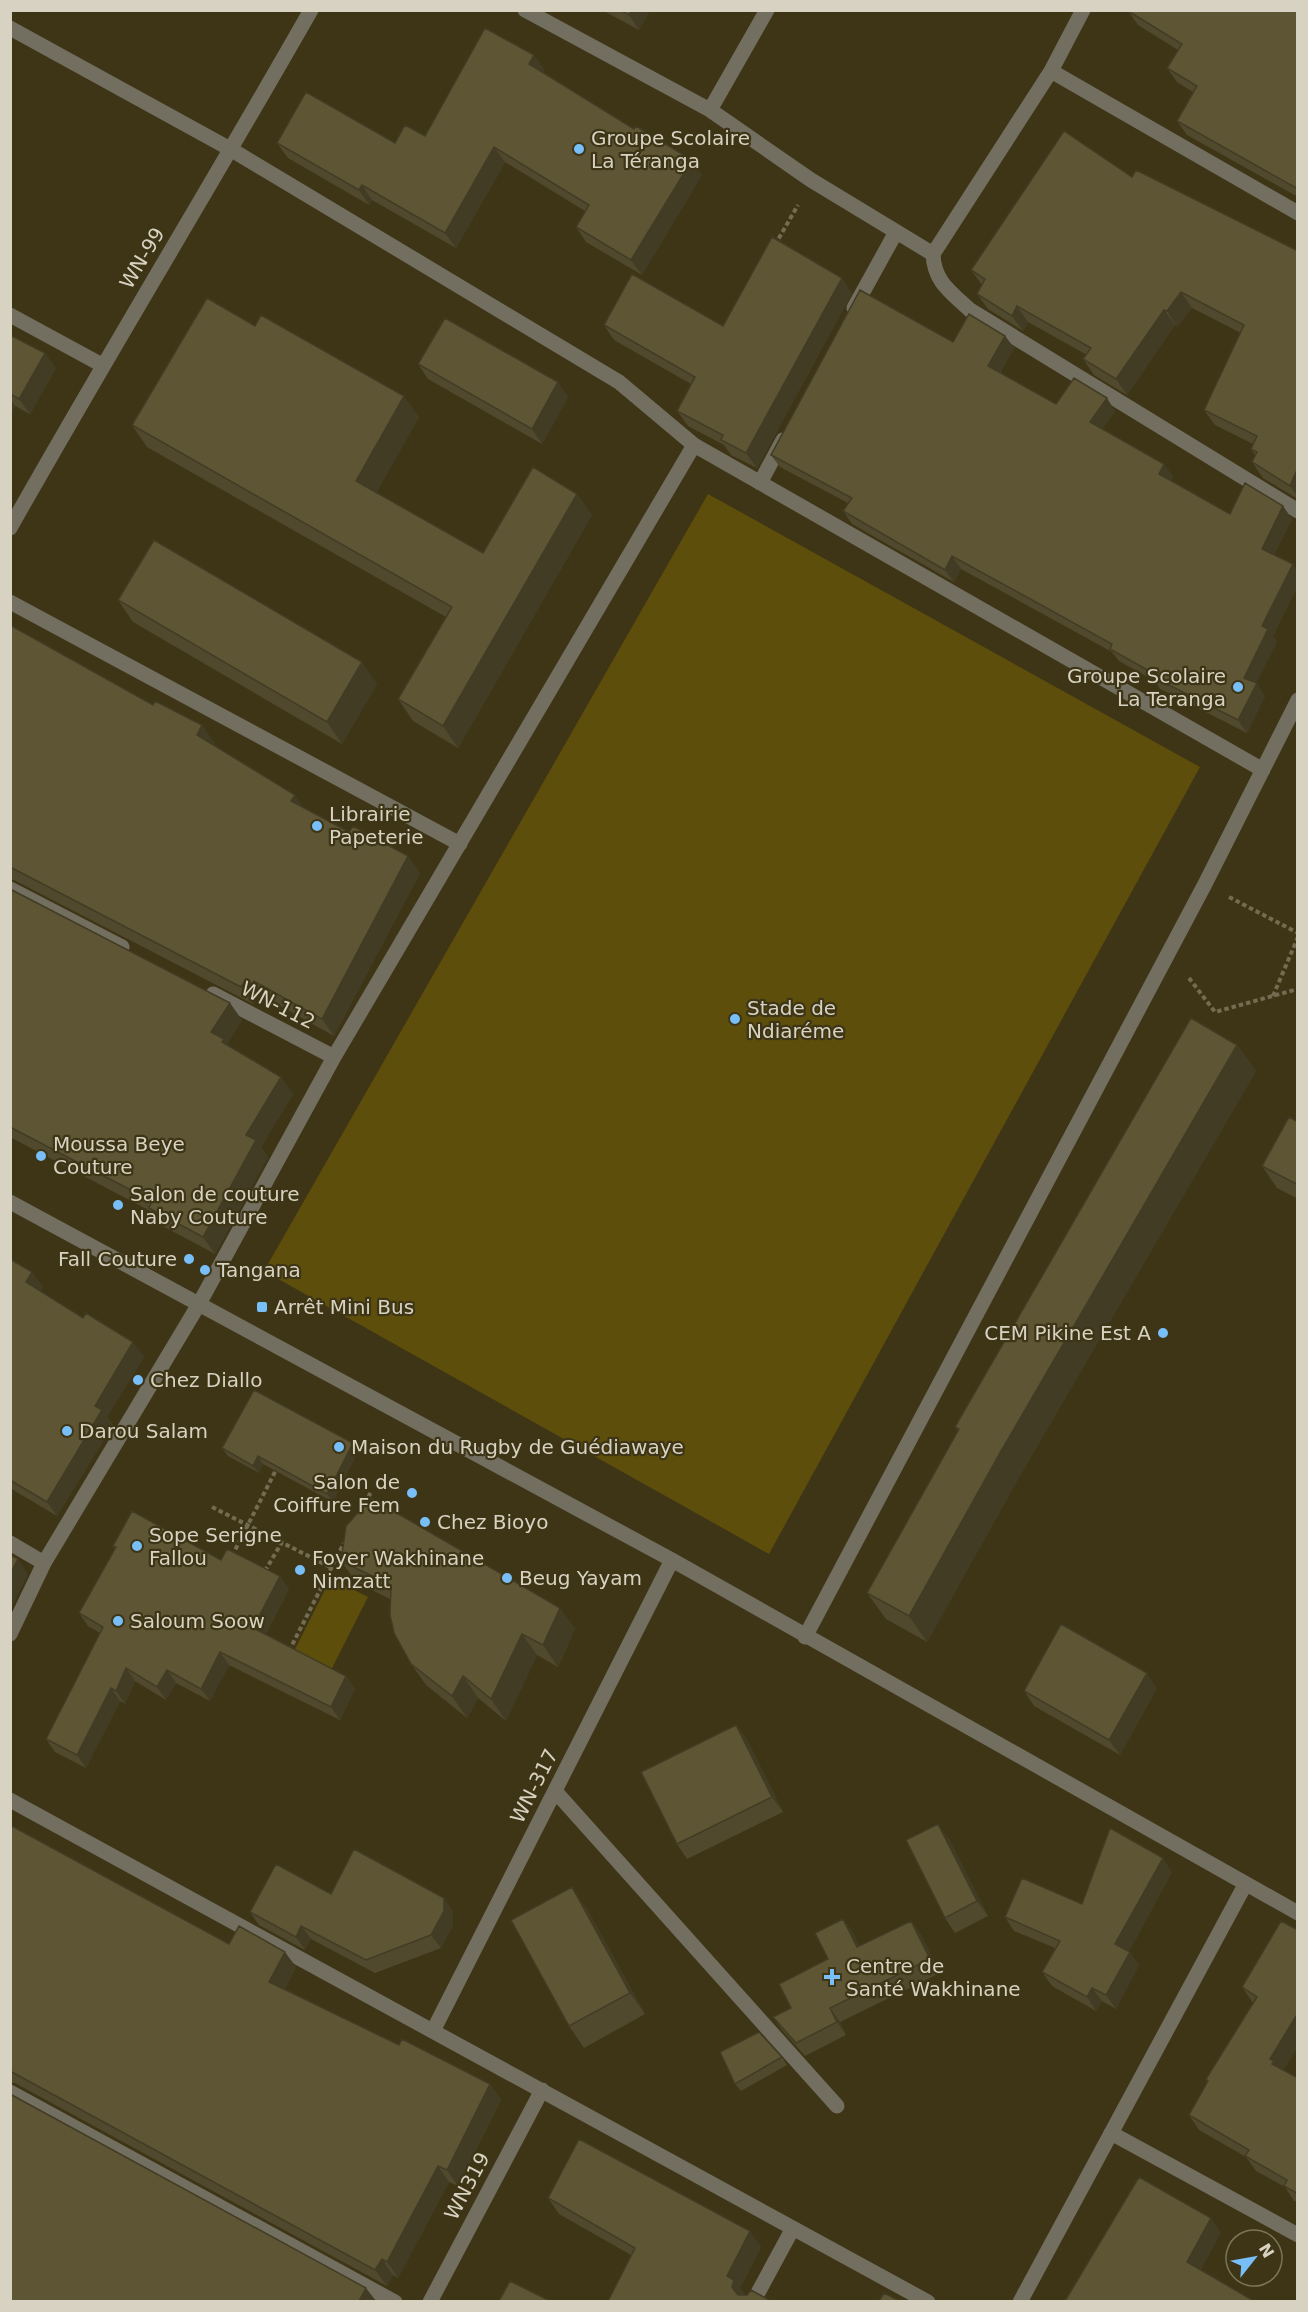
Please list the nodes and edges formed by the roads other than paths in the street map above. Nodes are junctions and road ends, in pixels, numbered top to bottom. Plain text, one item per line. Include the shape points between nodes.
1 (311, 10) edge
2 (525, 10) edge
3 (767, 10) edge
4 (1083, 10) edge
5 (10, 28) edge
6 (1051, 71) junction
7 (710, 110) junction
8 (232, 150) junction
9 (1298, 213) edge
10 (896, 232) junction
11 (933, 254) junction
12 (10, 315) edge
13 (845, 326) edge
14 (102, 365) junction
15 (788, 430) edge
16 (694, 445) junction
17 (760, 483) junction
18 (1298, 511) edge
19 (10, 528) edge
20 (10, 602) edge
21 (1298, 700) edge
22 (1263, 770) junction
23 (460, 844) junction
24 (10, 889) edge
25 (136, 954) edge
26 (198, 987) edge
27 (334, 1058) junction
28 (10, 1202) edge
29 (199, 1304) junction
30 (10, 1543) edge
31 (672, 1560) junction
32 (44, 1563) junction
33 (10, 1634) edge
34 (805, 1637) junction
35 (555, 1791) junction
36 (10, 1800) edge
37 (1245, 1885) junction
38 (1296, 1907) edge
39 (434, 2031) junction
40 (542, 2090) junction
41 (10, 2092) edge
42 (837, 2106) dead end
43 (1111, 2133) junction
44 (793, 2228) junction
45 (1298, 2235) edge
46 (395, 2301) edge
47 (430, 2301) edge
48 (753, 2301) edge
49 (928, 2301) edge
50 (1020, 2301) edge

1 - 8 street, WN-99
2 - 7 street
3 - 7 street
4 - 6 street
5 - 8 street
6 - 9 street
6 - 11 street
7 - 10 street via 811,180
8 - 14 street, WN-99
8 - 16 street via 619,382
10 - 11 street
10 - 13 street
11 - 18 street via 933,270 970,310
12 - 14 street
14 - 19 street, WN-99
15 - 17 street
16 - 17 street
16 - 23 street
17 - 22 street
20 - 23 street
21 - 22 street
22 - 34 street
23 - 27 street
24 - 25 street
26 - 27 street, WN-112
27 - 29 street
28 - 29 street
29 - 31 street
29 - 32 street
30 - 32 street
31 - 34 street
31 - 35 street, WN-317 / WN-317
32 - 33 street
34 - 37 street
35 - 39 street, WN-317 / WN-317
35 - 42 street
36 - 39 street
37 - 38 street
37 - 43 street
39 - 40 street
40 - 44 street
40 - 47 street, WN319
41 - 46 street
43 - 45 street
43 - 50 street
44 - 48 street
44 - 49 street

